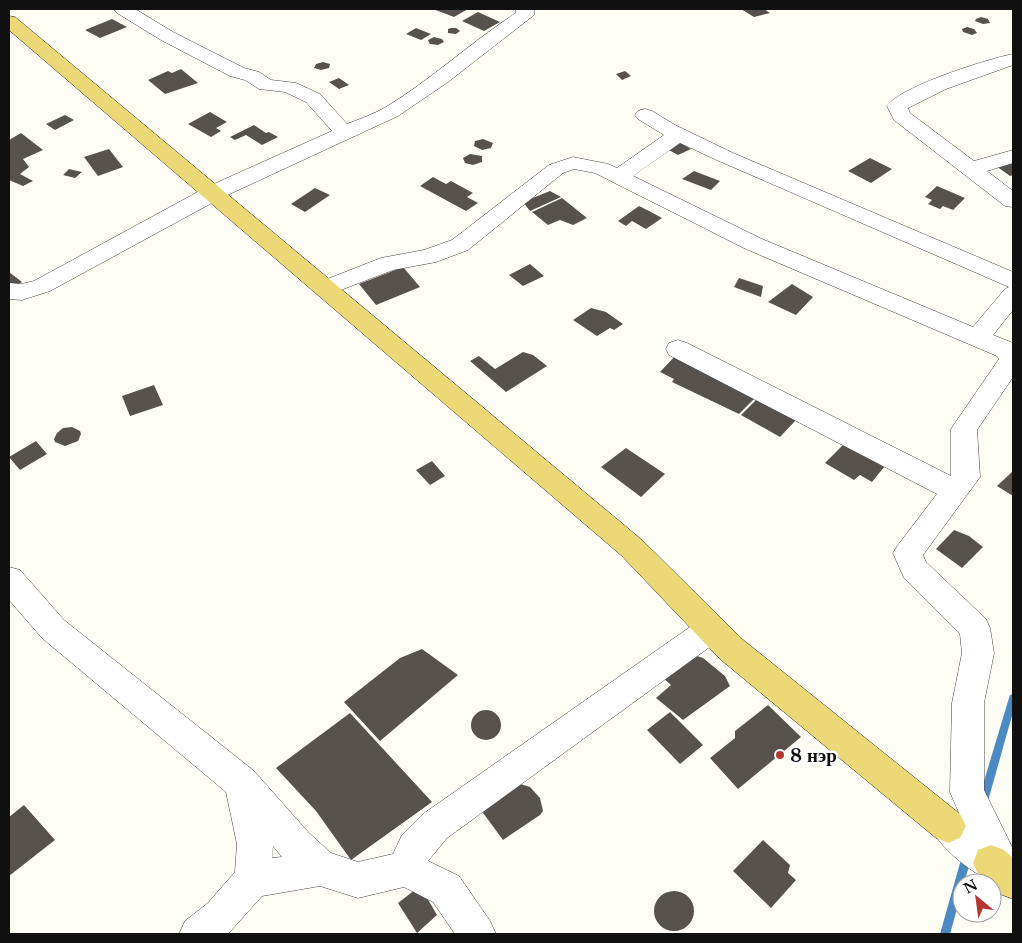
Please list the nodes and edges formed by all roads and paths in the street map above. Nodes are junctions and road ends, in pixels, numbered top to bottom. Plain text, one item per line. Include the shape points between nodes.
1 (123, 9) edge
2 (526, 9) edge
3 (9, 22) edge
4 (1013, 58) edge
5 (645, 115) dead end
6 (344, 134) junction
7 (679, 134) junction
8 (1013, 156) edge
9 (971, 169) junction
10 (617, 177) junction
11 (213, 193) junction
12 (1013, 201) edge
13 (1013, 281) edge
14 (325, 288) junction
15 (9, 291) edge
16 (1013, 294) edge
17 (977, 338) junction
18 (678, 349) dead end
19 (956, 491) junction
20 (14, 590) edge
21 (711, 629) junction
22 (242, 783) junction
23 (948, 826) joint
24 (320, 868) junction
25 (405, 869) junction
26 (1006, 872) edge
27 (252, 880) junction
28 (198, 934) edge
29 (477, 934) edge

1 - 6 street via 237,72 266,85 289,87 313,98
2 - 6 street via 525,15 441,78 391,112
3 - 11 main road
4 - 9 street via 970,72 897,106 901,116
5 - 7 street
6 - 11 street
7 - 10 street
7 - 13 street
8 - 9 street
9 - 12 street
10 - 14 street via 601,168 573,163 556,169 460,245 428,256 389,263
10 - 17 street via 754,244
11 - 14 main road
11 - 15 street via 42,286 22,292
14 - 21 main road via 632,548
16 - 17 street
17 - 19 street via 1006,350 1013,358 964,430 966,477
18 - 19 street
19 - 26 street via 908,553 914,569 976,628 978,652 968,703 967,792
20 - 22 street via 53,629
21 - 23 main road via 731,649
21 - 25 street via 435,826 415,848
22 - 24 street via 296,846
22 - 27 street via 255,844
23 - 26 street
24 - 25 street via 358,880
24 - 27 street
25 - 29 street via 446,889
27 - 28 street via 221,916

